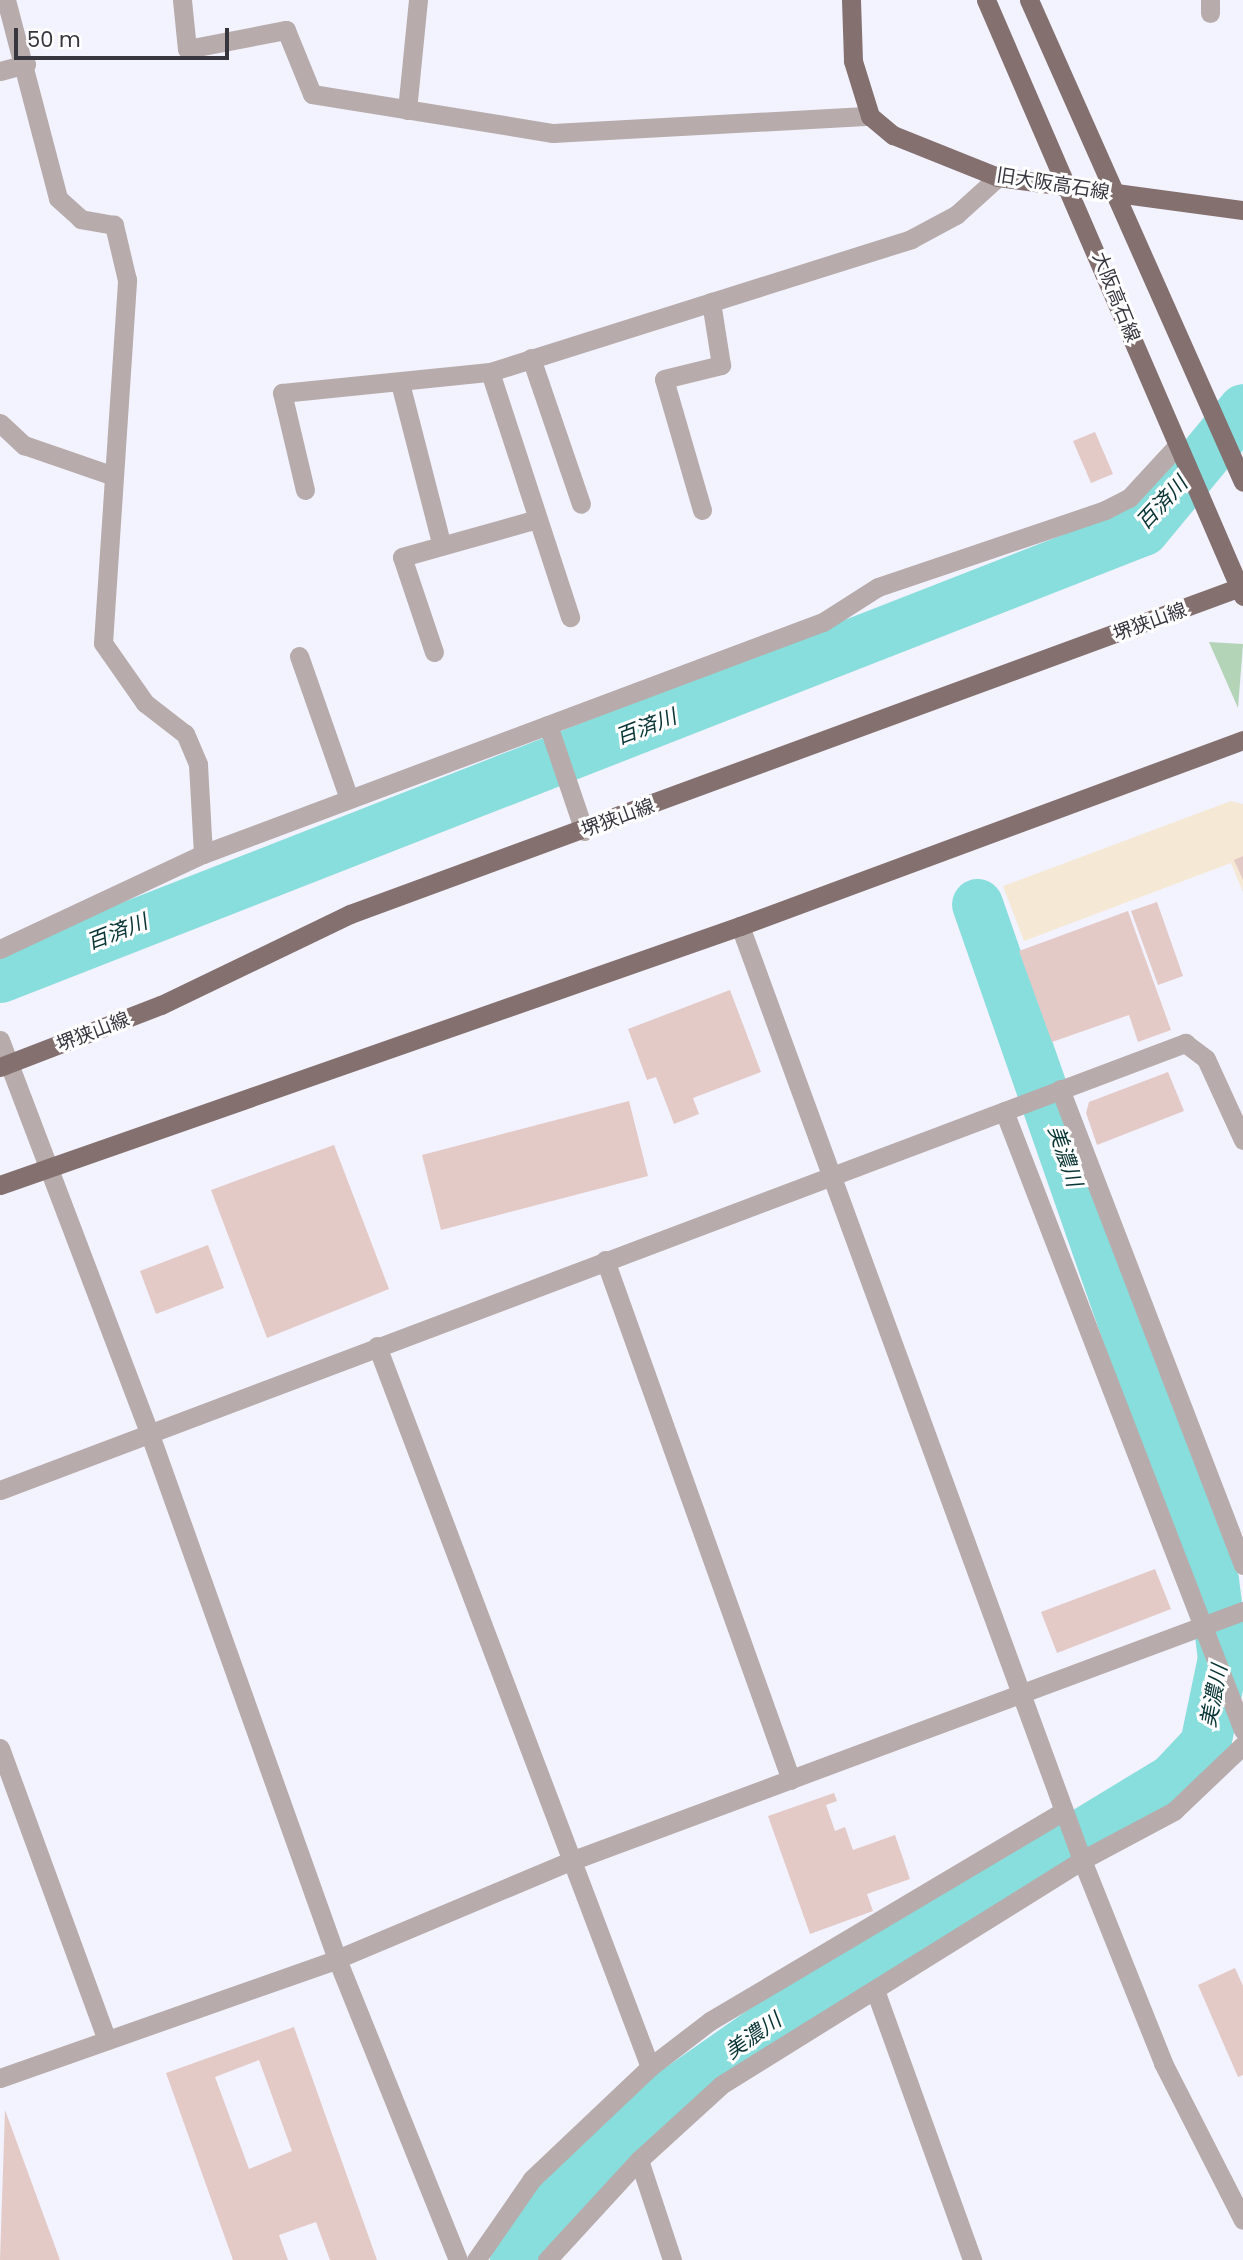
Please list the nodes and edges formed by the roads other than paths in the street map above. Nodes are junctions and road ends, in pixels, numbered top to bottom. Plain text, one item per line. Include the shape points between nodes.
1 (6, 0) edge
2 (182, 0) edge
3 (418, 0) edge
4 (850, 0) edge
5 (986, 0) edge
6 (1029, 0) edge
7 (26, 64) junction
8 (0, 71) edge
9 (407, 110) junction
10 (870, 116) junction
11 (998, 177) junction
12 (1069, 182) junction
13 (1114, 193) junction
14 (1243, 210) edge
15 (711, 302) junction
16 (531, 358) junction
17 (489, 372) junction
18 (400, 383) junction
19 (0, 423) edge
20 (1176, 447) junction
21 (114, 477) junction
22 (1243, 482) edge
23 (305, 490) dead end
24 (581, 504) dead end
25 (702, 510) dead end
26 (537, 519) junction
27 (442, 546) junction
28 (1242, 590) edge
29 (569, 617) dead end
30 (434, 652) dead end
31 (299, 656) dead end
32 (549, 731) junction
33 (1243, 740) edge
34 (349, 799) junction
35 (584, 831) junction
36 (202, 854) junction
37 (740, 926) junction
38 (0, 948) edge
39 (0, 1040) edge
40 (4, 1066) edge
41 (1057, 1090) junction
42 (1011, 1108) junction
43 (1243, 1140) edge
44 (48, 1166) junction
45 (832, 1175) junction
46 (0, 1185) edge
47 (605, 1260) junction
48 (377, 1346) junction
49 (149, 1432) junction
50 (0, 1490) edge
51 (1243, 1565) edge
52 (1243, 1611) edge
53 (1201, 1627) junction
54 (1022, 1695) junction
55 (1243, 1730) edge
56 (1243, 1745) edge
57 (0, 1748) edge
58 (791, 1780) junction
59 (1063, 1811) junction
60 (1082, 1860) junction
61 (568, 1862) junction
62 (337, 1959) junction
63 (874, 1990) junction
64 (107, 2040) junction
65 (650, 2067) junction
66 (0, 2078) edge
67 (639, 2160) junction
68 (1243, 2220) edge
69 (458, 2260) edge
70 (476, 2260) edge
71 (547, 2260) edge
72 (672, 2260) edge
73 (972, 2260) edge

1 - 7 street
2 - 9 street via 187,49 286,30 312,94
3 - 9 street
4 - 10 main road via 853,61
5 - 12 main road, 大阪高石線
6 - 13 main road, 大阪高石線
7 - 8 street
7 - 21 street via 58,198 81,219 114,225 127,280
9 - 10 street via 553,133
10 - 11 main road, 旧大阪高石線 via 893,135
11 - 12 main road, 旧大阪高石線
11 - 15 street via 957,215 911,239
12 - 13 main road, 旧大阪高石線
12 - 20 main road, 大阪高石線
13 - 14 main road, 旧大阪高石線
13 - 22 main road, 大阪高石線
15 - 16 street
15 - 25 street via 721,365 664,379
16 - 17 street
16 - 24 street
17 - 18 street
17 - 26 street
18 - 23 street via 282,393
18 - 27 street
19 - 21 street via 24,445
20 - 28 main road, 大阪高石線
20 - 32 street via 1129,498 1105,510 878,587 823,622
21 - 36 street via 103,643 145,703 185,734 198,764
26 - 27 street
26 - 29 street
27 - 30 street via 402,557
28 - 35 main road, 堺狭山線
31 - 34 street
32 - 34 street
32 - 35 street
33 - 37 main road
34 - 36 street
35 - 40 main road, 堺狭山線 via 350,914 161,1005
36 - 38 street
37 - 44 main road
37 - 45 street
39 - 40 street
40 - 44 street
41 - 42 street
41 - 43 street via 1185,1043 1206,1059
41 - 51 street
42 - 45 street
42 - 53 street
44 - 46 main road
44 - 49 street
45 - 47 street
45 - 54 street
47 - 48 street
47 - 58 street
48 - 49 street
48 - 61 street
49 - 50 street
49 - 62 street
52 - 53 street
53 - 54 street
53 - 55 street
54 - 58 street
54 - 59 street
56 - 60 street via 1174,1811
57 - 64 street
58 - 61 street
59 - 60 street
59 - 65 street via 710,2021
60 - 63 street
60 - 68 street via 1163,2063
61 - 62 street
61 - 65 street
62 - 64 street
62 - 69 street
63 - 67 street via 722,2085
63 - 73 street
64 - 66 street
65 - 70 street via 532,2179
67 - 71 street
67 - 72 street

